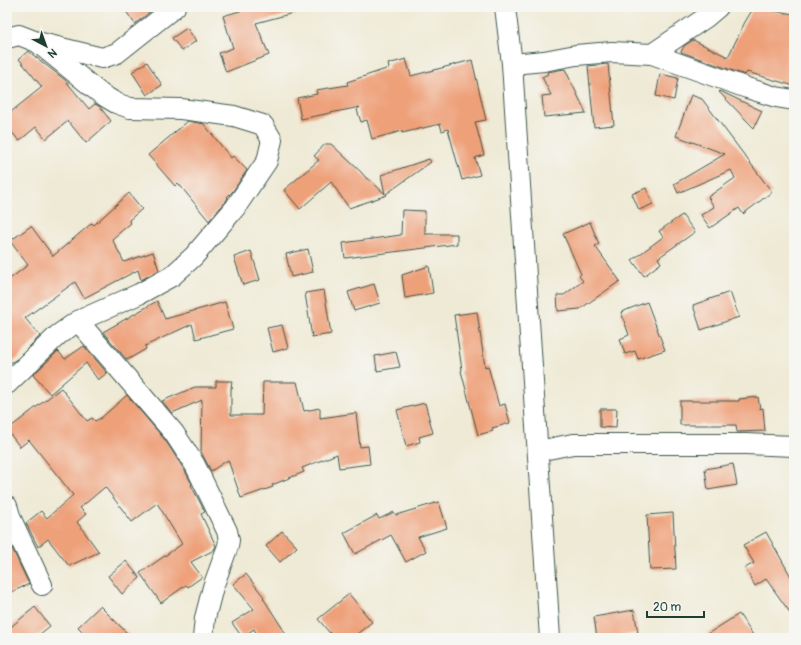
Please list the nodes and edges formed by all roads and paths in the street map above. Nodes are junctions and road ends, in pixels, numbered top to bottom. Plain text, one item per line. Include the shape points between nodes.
1 (175, 7) edge
2 (505, 7) edge
3 (718, 7) edge
4 (7, 38) edge
5 (37, 42) junction
6 (652, 54) junction
7 (512, 64) junction
8 (794, 100) edge
9 (78, 321) junction
10 (7, 384) edge
11 (794, 446) edge
12 (538, 451) junction
13 (7, 506) edge
14 (42, 585) dead end
15 (203, 638) edge
16 (550, 638) edge

1 - 5 street via 117,53 102,58
2 - 7 street
3 - 6 street
4 - 5 street via 19,36
5 - 9 street via 101,94 116,103 130,108 180,109 234,116 264,125 272,140 268,161 235,208 194,256 166,280
6 - 7 street via 612,52
6 - 8 street via 747,88
7 - 12 street
9 - 10 street via 58,335
9 - 15 street via 174,433 195,465 227,531 228,546 213,587
11 - 12 street via 574,444
12 - 16 street
13 - 14 street

